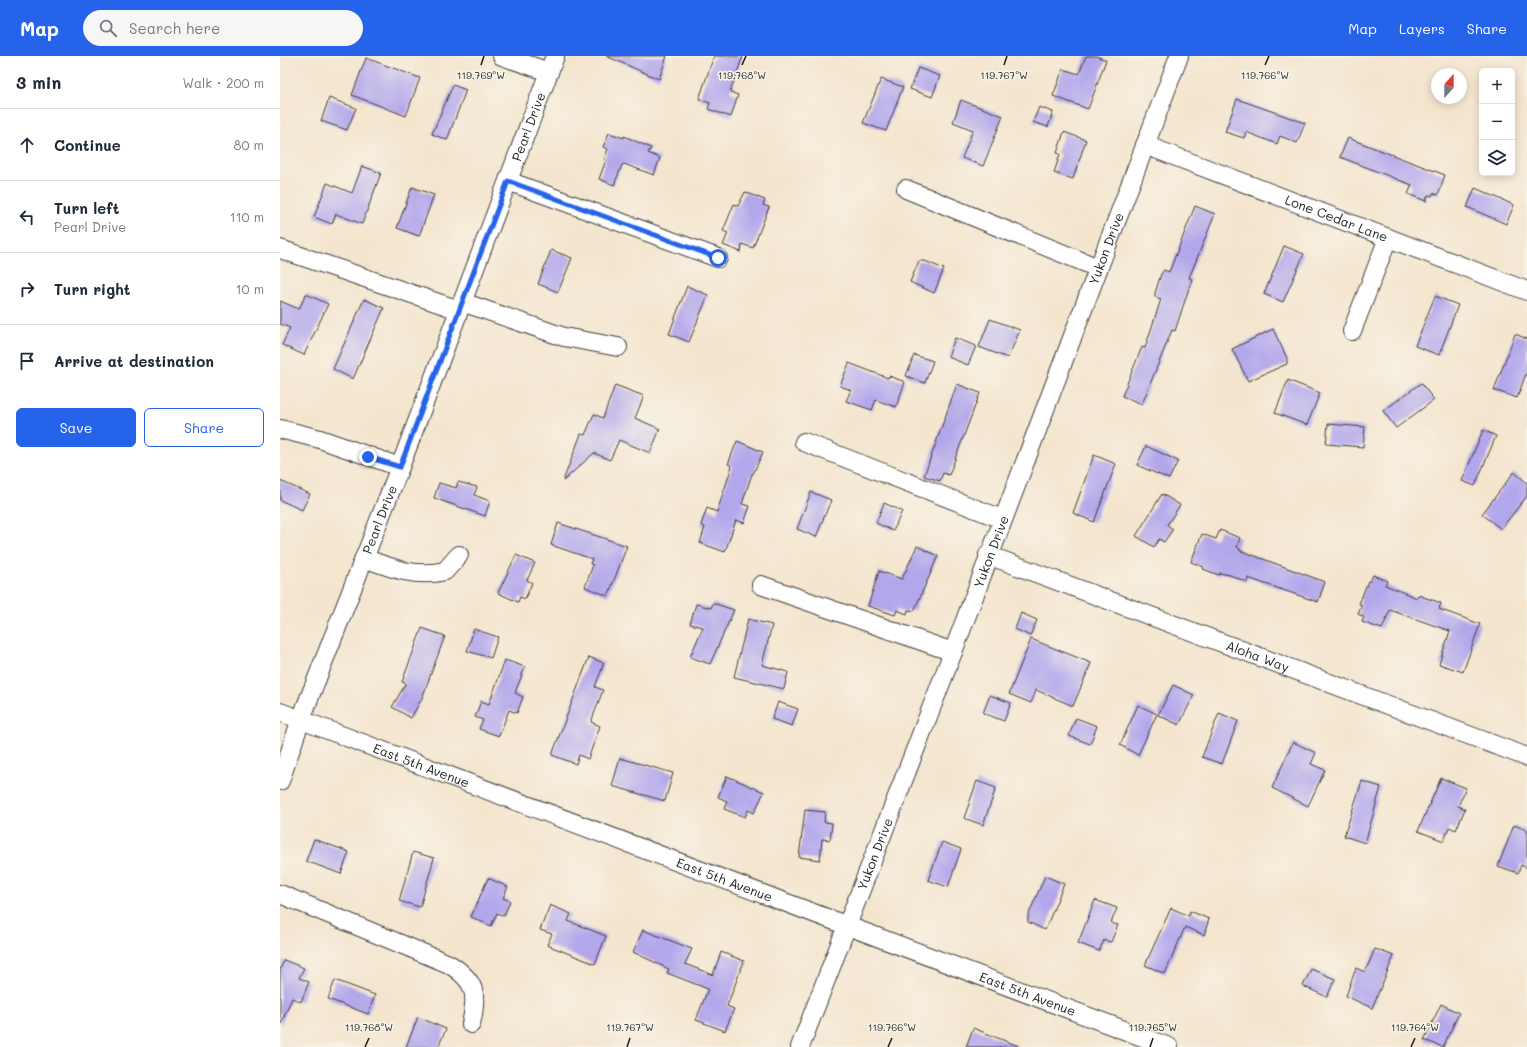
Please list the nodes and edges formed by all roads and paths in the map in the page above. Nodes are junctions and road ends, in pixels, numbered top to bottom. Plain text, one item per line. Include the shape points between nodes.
1 (502, 56) edge
2 (1179, 56) edge
3 (552, 64) edge
4 (1145, 145) junction
5 (508, 181) junction
6 (906, 189) dead end
7 (1388, 238) junction
8 (280, 249) edge
9 (718, 258) dead end
10 (1098, 268) junction
11 (1527, 291) edge
12 (460, 306) junction
13 (1352, 331) dead end
14 (618, 347) dead end
15 (280, 429) edge
16 (804, 442) dead end
17 (400, 467) junction
18 (1002, 519) junction
19 (459, 555) dead end
20 (988, 555) junction
21 (364, 558) junction
22 (761, 585) dead end
23 (953, 652) junction
24 (280, 712) edge
25 (301, 719) junction
26 (1527, 757) edge
27 (280, 781) edge
28 (280, 894) edge
29 (846, 926) junction
30 (471, 1024) dead end
31 (1144, 1042) edge
32 (800, 1047) edge
33 (1169, 1047) edge

1 - 3 street
2 - 4 street, Yukon Drive
3 - 5 street, Pearl Drive
4 - 7 street, Lone Cedar Lane
4 - 10 street, Yukon Drive
5 - 9 street
5 - 12 street, Pearl Drive
6 - 10 street
7 - 11 street, Lone Cedar Lane
7 - 13 street
8 - 12 street
10 - 18 street, Yukon Drive
12 - 14 street via 564,337
12 - 17 street, Pearl Drive
15 - 17 street via 320,439
16 - 18 street
17 - 21 street, Pearl Drive
18 - 20 street, Yukon Drive
19 - 21 street via 445,571 420,574 390,568
20 - 23 street, Yukon Drive
20 - 26 street, Aloha Way
21 - 25 street, Pearl Drive
22 - 23 street
23 - 29 street, Yukon Drive
24 - 25 street, East 5th Avenue
25 - 27 street, Pearl Drive
25 - 29 street, East 5th Avenue
28 - 30 street via 449,964 464,973 474,988 475,1005
29 - 31 street, East 5th Avenue
29 - 32 street, Yukon Drive
31 - 33 street, East 5th Avenue

